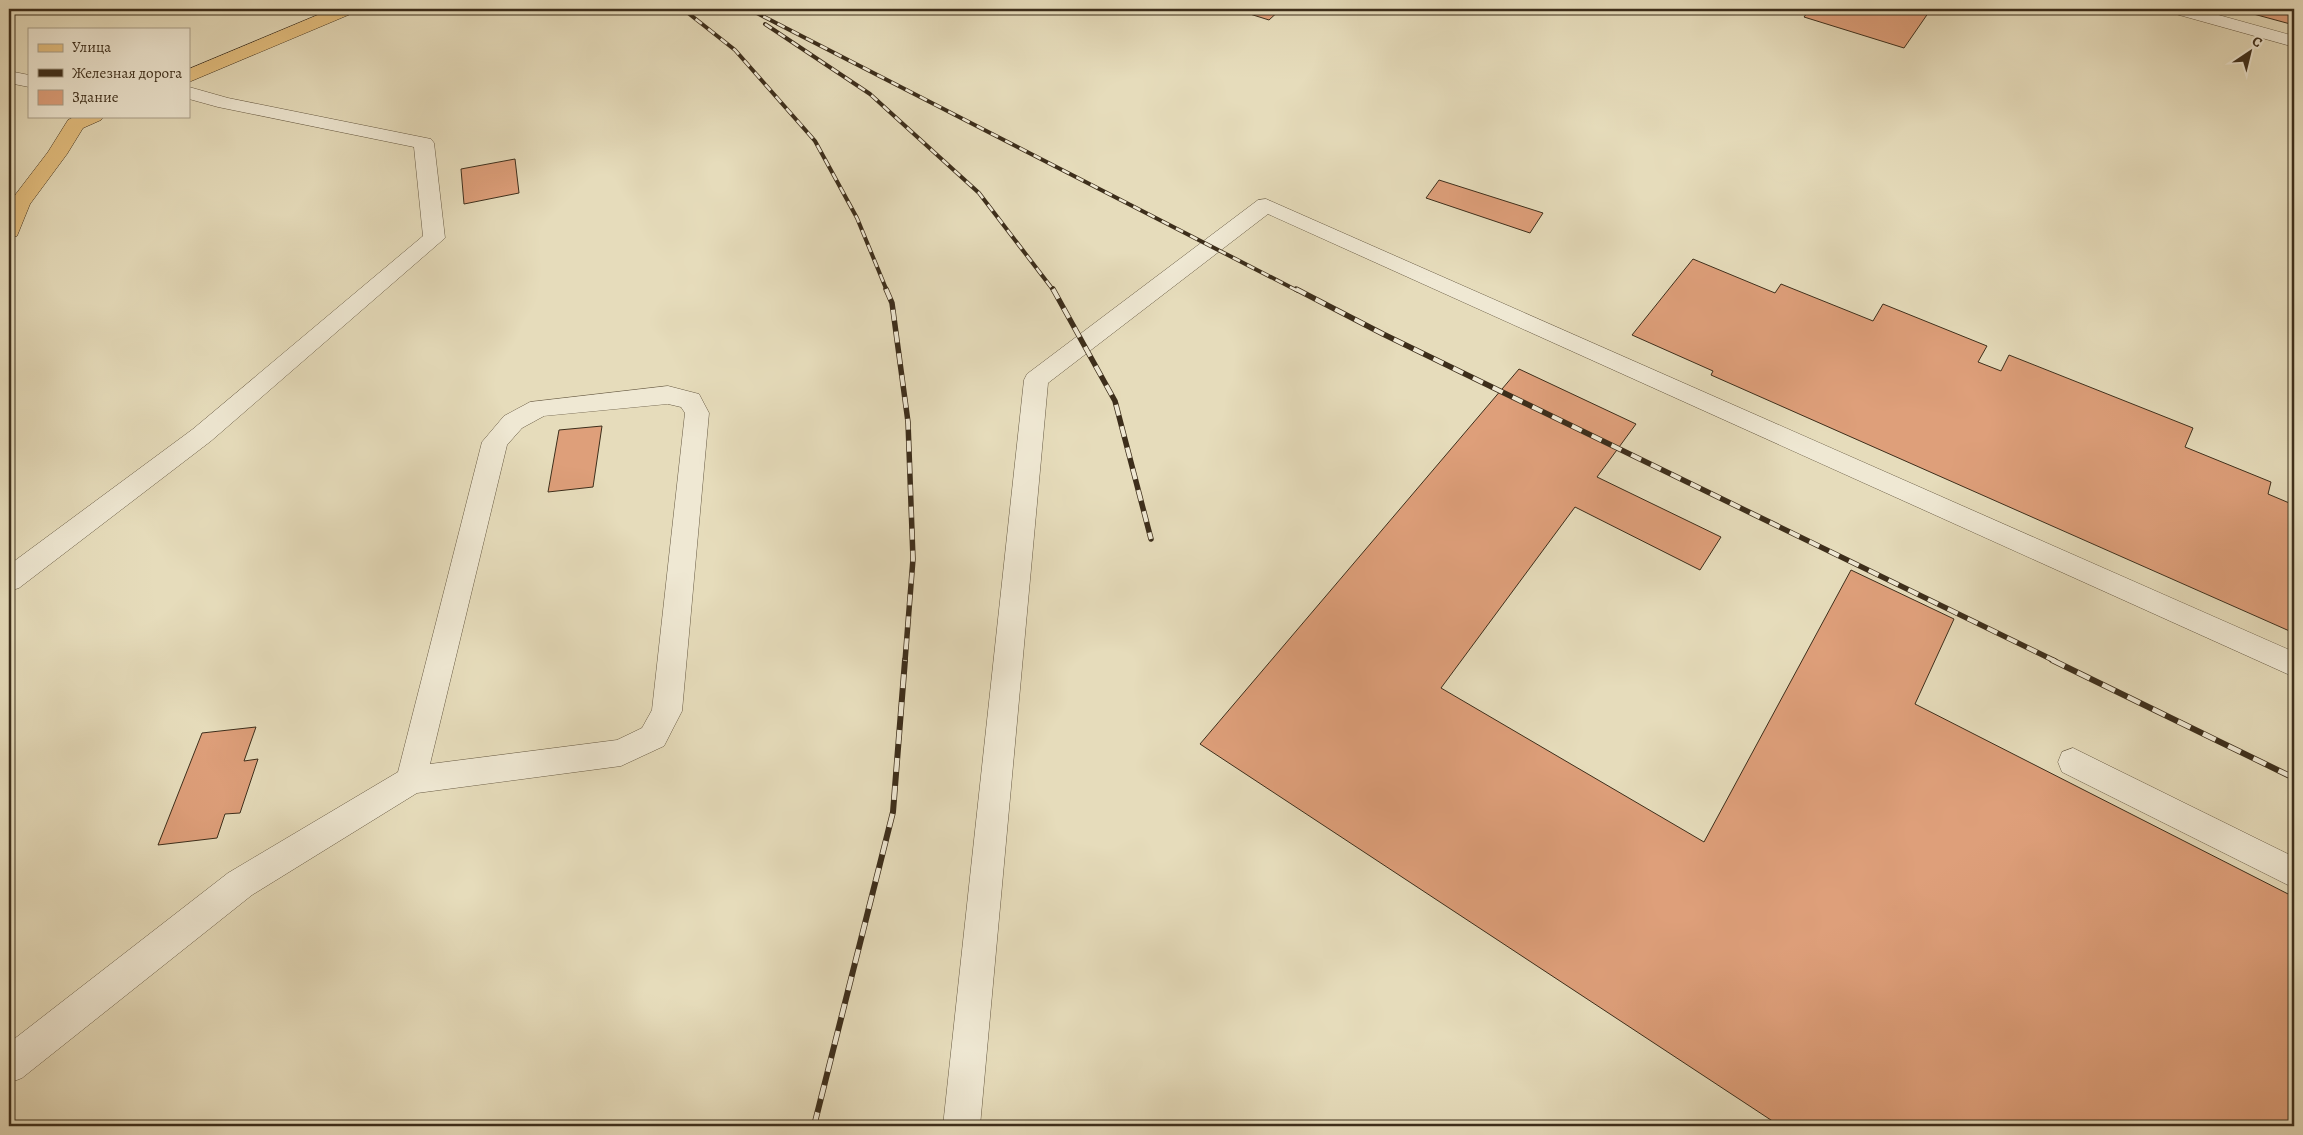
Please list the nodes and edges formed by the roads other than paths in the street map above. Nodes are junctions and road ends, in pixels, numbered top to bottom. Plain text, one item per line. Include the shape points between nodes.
1 (348, 9) edge
2 (2178, 9) edge
3 (2294, 42) edge
4 (190, 76) edge
5 (9, 77) edge
6 (28, 81) edge
7 (190, 93) edge
8 (73, 120) edge
9 (9, 231) edge
10 (9, 580) edge
11 (2294, 665) edge
12 (2073, 762) dead end
13 (410, 780) junction
14 (2294, 873) edge
15 (9, 1065) edge
16 (961, 1126) edge

1 - 4 main road
2 - 3 street
5 - 6 street
7 - 10 street via 424,143 434,238 202,435
8 - 9 main road via 57,154 20,203
11 - 16 street via 1266,205 1036,380
12 - 14 street
13 - 13 street via 621,753 653,737 667,711 697,414 690,400 668,395 539,408 513,422 495,442
13 - 15 street via 240,884

